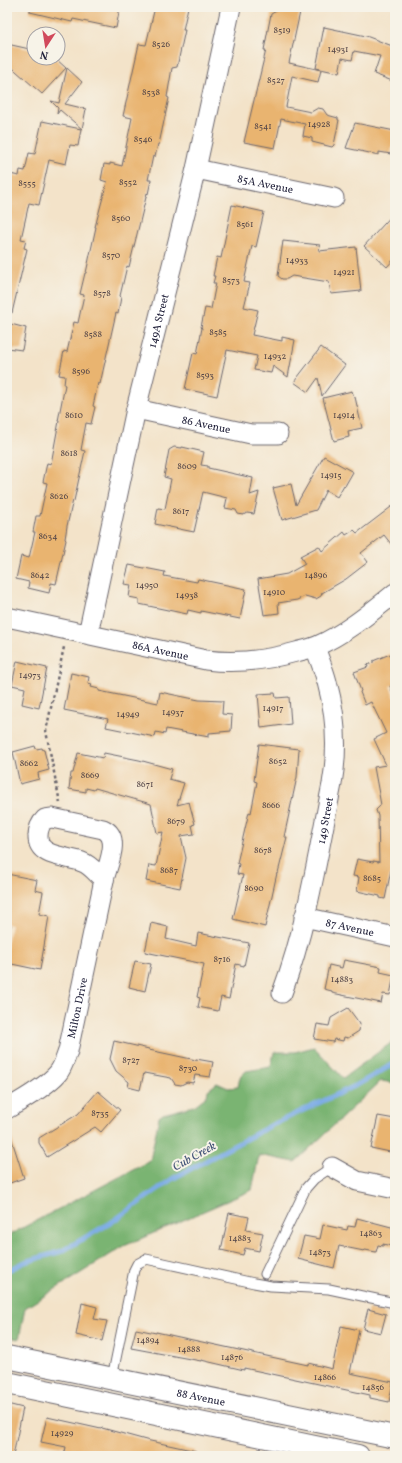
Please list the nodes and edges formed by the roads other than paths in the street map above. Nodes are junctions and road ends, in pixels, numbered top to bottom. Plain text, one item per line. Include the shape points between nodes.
1 (231, 7) edge
2 (196, 169) junction
3 (334, 198) dead end
4 (136, 409) junction
5 (278, 434) dead end
6 (395, 594) edge
7 (7, 618) edge
8 (88, 634) junction
9 (315, 647) junction
10 (104, 880) dead end
11 (304, 917) junction
12 (395, 937) edge
13 (282, 993) dead end
14 (7, 1109) edge
15 (332, 1167) joint
16 (395, 1189) edge
17 (265, 1274) dead end
18 (395, 1303) edge
19 (7, 1357) edge
20 (112, 1378) junction
21 (7, 1383) edge
22 (395, 1437) edge
23 (358, 1456) edge

1 - 2 street, 149A Street
2 - 3 street, 85A Avenue
2 - 4 street, 149A Street
4 - 5 street, 86 Avenue via 251,434
4 - 8 street, 149A Street
6 - 9 street via 358,622
7 - 8 street, 86A Avenue
8 - 9 street, 86A Avenue via 214,661 257,660
9 - 11 street, 149 Street via 327,682 334,716 335,760
10 - 14 street, Milton Drive via 64,1063 53,1078
11 - 12 street, 87 Avenue
11 - 13 street, 149 Street
15 - 16 street via 357,1181
15 - 17 lane via 306,1188
18 - 20 lane via 329,1289 254,1283 146,1259 137,1264 134,1270
19 - 20 main road, 88 Avenue
20 - 22 main road, 88 Avenue
21 - 23 main road

